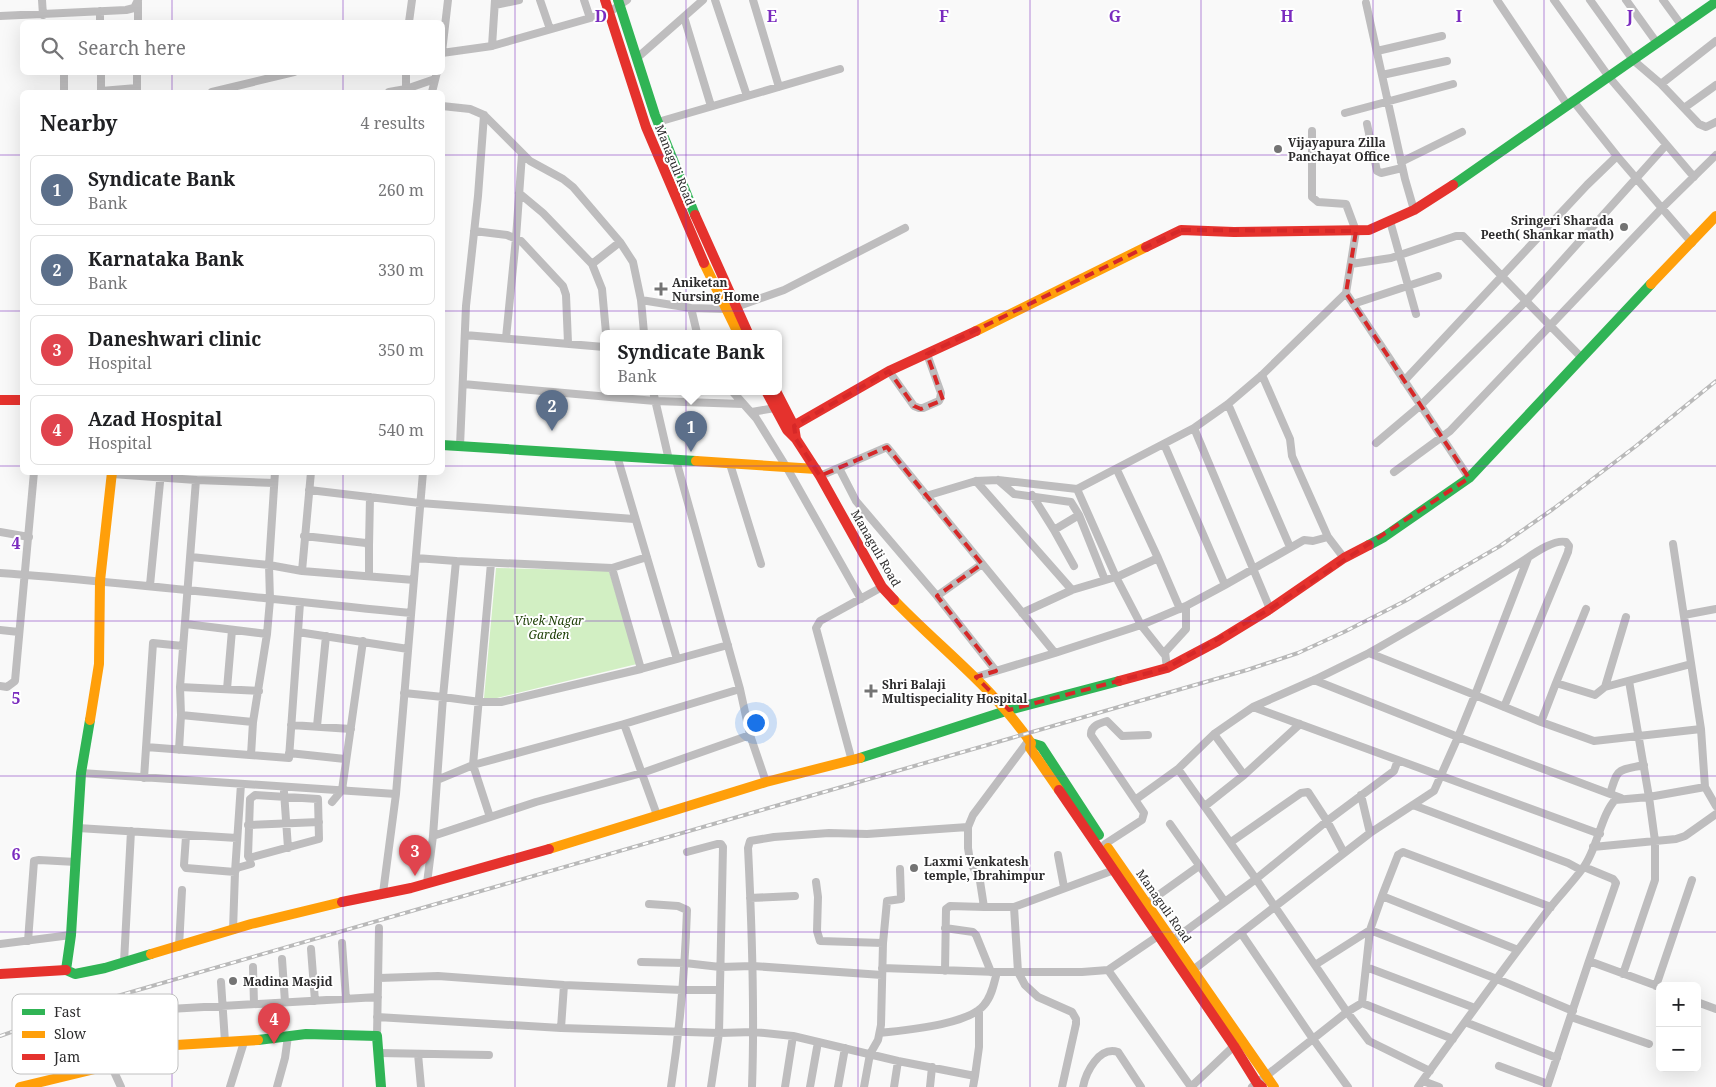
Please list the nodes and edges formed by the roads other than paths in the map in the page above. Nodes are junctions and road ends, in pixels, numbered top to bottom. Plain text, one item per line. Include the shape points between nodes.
1 (42, 0) edge
2 (412, 0) edge
3 (448, 0) edge
4 (519, 0) edge
5 (540, 0) edge
6 (584, 0) edge
7 (605, 0) edge
8 (703, 0) edge
9 (715, 0) edge
10 (752, 0) edge
11 (1497, 0) edge
12 (1554, 0) edge
13 (1590, 0) edge
14 (1626, 0) edge
15 (1663, 0) edge
16 (138, 1) edge
17 (495, 2) edge
18 (622, 2) edge
19 (1716, 2) edge
20 (1366, 3) dead end
21 (100, 11) junction
22 (608, 12) junction
23 (43, 15) junction
24 (0, 16) edge
25 (684, 17) junction
26 (590, 18) junction
27 (100, 20) edge
28 (138, 20) edge
29 (409, 20) edge
30 (445, 26) edge
31 (1682, 26) junction
32 (550, 29) junction
33 (1442, 36) dead end
34 (1716, 41) edge
35 (1657, 44) junction
36 (492, 46) junction
37 (1377, 51) junction
38 (445, 52) edge
39 (637, 58) junction
40 (1633, 60) junction
41 (1447, 61) dead end
42 (840, 69) dead end
43 (64, 75) edge
44 (101, 75) edge
45 (137, 75) edge
46 (282, 75) edge
47 (406, 75) edge
48 (1382, 75) junction
49 (436, 76) edge
50 (1609, 77) junction
51 (1453, 84) dead end
52 (1661, 84) junction
53 (1716, 85) edge
54 (779, 87) junction
55 (406, 89) junction
56 (64, 90) edge
57 (101, 90) edge
58 (137, 90) edge
59 (220, 90) edge
60 (400, 90) edge
61 (432, 90) edge
62 (747, 96) junction
63 (1388, 100) junction
64 (1571, 104) junction
65 (445, 106) edge
66 (711, 106) junction
67 (1684, 108) junction
68 (1345, 113) dead end
69 (484, 115) junction
70 (658, 122) junction
71 (1716, 122) edge
72 (1367, 124) dead end
73 (1312, 131) dead end
74 (1462, 132) dead end
75 (1666, 145) junction
76 (522, 154) junction
77 (1716, 155) edge
78 (1617, 156) junction
79 (1402, 165) junction
80 (1636, 177) junction
81 (1694, 178) junction
82 (519, 193) junction
83 (1662, 208) junction
84 (1414, 210) junction
85 (1716, 216) edge
86 (1390, 221) junction
87 (905, 228) dead end
88 (474, 231) junction
89 (1356, 231) junction
90 (516, 238) junction
91 (620, 242) junction
92 (1692, 242) junction
93 (1399, 256) junction
94 (592, 264) junction
95 (1351, 264) junction
96 (1438, 276) dead end
97 (1502, 277) junction
98 (1408, 286) junction
99 (1346, 293) junction
100 (641, 300) junction
101 (1526, 301) junction
102 (1353, 304) junction
103 (691, 308) junction
104 (732, 308) junction
105 (1416, 314) dead end
106 (1550, 326) junction
107 (606, 330) edge
108 (644, 330) edge
109 (697, 330) edge
110 (737, 330) edge
111 (746, 330) edge
112 (465, 334) junction
113 (506, 338) junction
114 (568, 343) junction
115 (600, 347) edge
116 (927, 354) junction
117 (1580, 357) junction
118 (889, 371) junction
119 (1262, 375) junction
120 (1404, 381) junction
121 (463, 384) junction
122 (654, 395) edge
123 (735, 395) edge
124 (768, 395) edge
125 (778, 395) edge
126 (0, 400) edge
127 (20, 400) edge
128 (655, 401) junction
129 (743, 404) junction
130 (1228, 404) junction
131 (1421, 405) junction
132 (775, 408) junction
133 (752, 412) junction
134 (790, 428) junction
135 (1194, 428) junction
136 (1442, 437) junction
137 (1376, 443) dead end
138 (1164, 444) junction
139 (445, 445) edge
140 (460, 446) junction
141 (617, 456) junction
142 (673, 460) junction
143 (730, 464) junction
144 (788, 468) junction
145 (839, 468) junction
146 (1117, 470) junction
147 (1394, 472) dead end
148 (818, 473) junction
149 (34, 475) edge
150 (112, 475) edge
151 (160, 475) edge
152 (275, 475) edge
153 (311, 475) edge
154 (423, 475) edge
155 (1469, 478) junction
156 (196, 480) junction
157 (998, 480) junction
158 (976, 481) junction
159 (274, 483) junction
160 (309, 490) junction
161 (1077, 490) junction
162 (1032, 495) junction
163 (926, 496) junction
164 (370, 497) junction
165 (420, 503) junction
166 (1079, 515) junction
167 (634, 519) junction
168 (1054, 530) junction
169 (0, 532) edge
170 (29, 536) junction
171 (304, 536) junction
172 (1328, 537) junction
173 (1673, 544) dead end
174 (369, 546) junction
175 (1290, 547) junction
176 (190, 557) junction
177 (647, 557) junction
178 (416, 558) junction
179 (1158, 558) junction
180 (1344, 558) junction
181 (1528, 558) junction
182 (456, 561) junction
183 (491, 563) junction
184 (761, 564) dead end
185 (982, 564) junction
186 (269, 565) junction
187 (1074, 566) dead end
188 (612, 568) junction
189 (1253, 569) junction
190 (302, 571) junction
191 (0, 573) edge
192 (25, 575) junction
193 (369, 576) junction
194 (1116, 577) junction
195 (414, 580) junction
196 (1105, 580) junction
197 (100, 581) junction
198 (150, 586) junction
199 (1225, 586) junction
200 (882, 587) junction
201 (187, 590) junction
202 (1072, 590) junction
203 (937, 596) junction
204 (861, 599) junction
205 (270, 600) junction
206 (300, 602) junction
207 (1183, 608) junction
208 (1270, 609) junction
209 (1586, 609) dead end
210 (1716, 609) edge
211 (410, 613) junction
212 (1022, 613) junction
213 (1684, 615) junction
214 (1626, 617) dead end
215 (186, 624) junction
216 (1141, 625) junction
217 (0, 630) edge
218 (232, 630) junction
219 (18, 632) junction
220 (298, 632) junction
221 (267, 634) junction
222 (326, 636) junction
223 (363, 641) junction
224 (728, 645) junction
225 (183, 646) junction
226 (408, 649) junction
227 (1055, 653) junction
228 (1369, 653) junction
229 (1164, 654) junction
230 (677, 659) junction
231 (1691, 664) junction
232 (641, 668) junction
233 (1167, 668) junction
234 (996, 671) junction
235 (976, 677) junction
236 (1314, 680) junction
237 (1628, 681) junction
238 (1556, 684) junction
239 (0, 686) edge
240 (180, 687) junction
241 (1605, 687) junction
242 (227, 689) junction
243 (740, 689) junction
244 (259, 692) junction
245 (404, 692) junction
246 (1475, 695) junction
247 (443, 697) junction
248 (480, 702) junction
249 (1253, 706) junction
250 (1504, 707) junction
251 (1009, 710) junction
252 (181, 715) junction
253 (253, 722) junction
254 (1542, 722) junction
255 (624, 724) junction
256 (1300, 724) junction
257 (291, 725) junction
258 (317, 726) junction
259 (351, 729) junction
260 (1701, 729) junction
261 (1214, 734) junction
262 (750, 735) junction
263 (1148, 736) dead end
264 (1458, 736) junction
265 (1639, 737) junction
266 (1030, 741) junction
267 (146, 747) junction
268 (179, 750) junction
269 (289, 753) junction
270 (251, 755) junction
271 (345, 759) junction
272 (1398, 760) junction
273 (852, 761) junction
274 (473, 765) junction
275 (1644, 765) junction
276 (1178, 769) junction
277 (642, 772) junction
278 (81, 774) junction
279 (1244, 775) junction
280 (1442, 776) junction
281 (144, 778) junction
282 (438, 780) junction
283 (766, 782) junction
284 (241, 784) junction
285 (284, 787) junction
286 (1705, 787) junction
287 (342, 790) junction
288 (396, 794) junction
289 (1610, 794) junction
290 (285, 796) junction
291 (1361, 796) junction
292 (1650, 797) junction
293 (1623, 799) junction
294 (1135, 800) junction
295 (332, 802) dead end
296 (1413, 805) junction
297 (1205, 806) junction
298 (1716, 806) edge
299 (1716, 814) edge
300 (657, 815) junction
301 (490, 817) junction
302 (1327, 821) junction
303 (319, 822) junction
304 (248, 824) junction
305 (287, 824) junction
306 (1170, 824) dead end
307 (968, 827) junction
308 (78, 828) junction
309 (131, 831) junction
310 (1370, 833) junction
311 (1600, 834) junction
312 (186, 836) junction
313 (434, 836) junction
314 (237, 838) junction
315 (1655, 841) junction
316 (1231, 842) junction
317 (1105, 844) junction
318 (1593, 847) junction
319 (288, 848) junction
320 (687, 852) dead end
321 (1344, 853) junction
322 (1058, 855) dead end
323 (76, 862) junction
324 (251, 864) dead end
325 (1199, 866) junction
326 (1582, 869) junction
327 (900, 870) dead end
328 (1114, 870) junction
329 (234, 872) junction
330 (1256, 879) junction
331 (1692, 880) dead end
332 (816, 882) dead end
333 (428, 883) junction
334 (1064, 887) junction
335 (182, 890) dead end
336 (384, 894) junction
337 (795, 896) dead end
338 (1382, 896) junction
339 (750, 898) junction
340 (1225, 902) junction
341 (649, 904) dead end
342 (1146, 904) junction
343 (1275, 906) junction
344 (984, 907) junction
345 (1014, 907) junction
346 (1551, 907) junction
347 (379, 928) dead end
348 (945, 928) junction
349 (232, 930) junction
350 (1370, 930) junction
351 (1241, 933) junction
352 (71, 935) junction
353 (1158, 936) junction
354 (28, 941) junction
355 (1172, 941) junction
356 (342, 943) dead end
357 (883, 943) junction
358 (0, 944) edge
359 (180, 947) junction
360 (311, 949) dead end
361 (1518, 950) junction
362 (282, 959) dead end
363 (1589, 961) junction
364 (124, 962) junction
365 (641, 962) dead end
366 (685, 963) junction
367 (1315, 965) junction
368 (753, 966) junction
369 (253, 967) dead end
370 (720, 967) junction
371 (1366, 967) junction
372 (66, 970) junction
373 (1108, 970) junction
374 (1193, 970) junction
375 (945, 971) junction
376 (882, 972) junction
377 (994, 972) junction
378 (1018, 972) junction
379 (0, 974) edge
380 (1623, 974) junction
381 (378, 978) junction
382 (1497, 979) junction
383 (221, 982) dead end
384 (1659, 982) edge
385 (564, 984) junction
386 (1656, 985) edge
387 (682, 990) junction
388 (718, 990) junction
389 (378, 997) junction
390 (346, 999) junction
391 (315, 1001) junction
392 (285, 1002) junction
393 (1362, 1003) junction
394 (1701, 1003) edge
395 (254, 1004) junction
396 (223, 1006) junction
397 (1475, 1008) junction
398 (178, 1009) edge
399 (1716, 1009) edge
400 (979, 1010) junction
401 (1347, 1012) junction
402 (1572, 1014) junction
403 (378, 1017) junction
404 (1465, 1022) junction
405 (561, 1028) junction
406 (679, 1031) junction
407 (754, 1032) junction
408 (719, 1033) junction
409 (880, 1033) junction
410 (288, 1036) junction
411 (378, 1036) junction
412 (793, 1036) junction
413 (1313, 1039) junction
414 (1453, 1039) junction
415 (225, 1042) junction
416 (244, 1042) junction
417 (818, 1042) junction
418 (1649, 1044) dead end
419 (178, 1045) edge
420 (1234, 1046) junction
421 (845, 1048) junction
422 (379, 1053) junction
423 (418, 1054) junction
424 (870, 1054) junction
425 (489, 1056) dead end
426 (1557, 1058) junction
427 (898, 1061) junction
428 (1499, 1066) dead end
429 (932, 1067) junction
430 (1430, 1071) junction
431 (81, 1074) edge
432 (115, 1074) edge
433 (975, 1076) junction
434 (1266, 1076) junction
435 (51, 1083) edge
436 (1420, 1084) edge
437 (1548, 1085) edge
438 (1257, 1086) edge
439 (20, 1087) edge
440 (121, 1087) edge
441 (230, 1087) edge
442 (277, 1087) edge
443 (381, 1087) edge
444 (421, 1087) edge
445 (671, 1087) edge
446 (711, 1087) edge
447 (752, 1087) edge
448 (785, 1087) edge
449 (810, 1087) edge
450 (838, 1087) edge
451 (864, 1087) edge
452 (894, 1087) edge
453 (930, 1087) edge
454 (973, 1087) edge
455 (1062, 1087) edge
456 (1084, 1087) edge
457 (1141, 1087) edge
458 (1191, 1087) edge
459 (1274, 1087) edge
460 (1348, 1087) edge
461 (1439, 1087) edge

1 - 23 street
2 - 29 street
3 - 30 street
4 - 17 street
5 - 32 street
6 - 26 street
7 - 22 street, Managuli Road
8 - 25 street
9 - 62 street
10 - 54 street
11 - 64 street
12 - 50 street
13 - 40 street
14 - 35 street
15 - 31 street
16 - 21 street via 134,8
16 - 28 street
17 - 36 street
18 - 22 street
18 - 39 street, Managuli Road
19 - 31 street
20 - 37 street
21 - 23 street
21 - 27 street
22 - 26 street
22 - 104 street, Managuli Road via 644,121 694,241
23 - 24 street
25 - 39 street
25 - 66 street
26 - 32 street
31 - 35 street
32 - 36 street
33 - 37 street
34 - 52 street
35 - 40 street
36 - 38 street
37 - 48 street
39 - 70 street, Managuli Road
40 - 50 street
40 - 52 street
41 - 48 street
42 - 54 street
43 - 56 street
44 - 57 street
45 - 58 street
46 - 59 street
47 - 55 street
48 - 63 street
49 - 55 street
49 - 61 street
50 - 64 street
50 - 75 street
51 - 63 street
52 - 67 street
53 - 67 street
54 - 62 street
55 - 60 street
62 - 66 street
63 - 68 street
63 - 79 street
64 - 78 street
64 - 84 street
65 - 69 street via 470,109
66 - 70 street
67 - 71 street via 1703,127
69 - 76 street
69 - 88 street
70 - 104 street, Managuli Road
72 - 79 street via 1378,173
73 - 89 street via 1312,197 1318,202 1346,204
74 - 79 street
75 - 80 street
75 - 81 street
76 - 82 street
76 - 91 street via 573,187
77 - 81 street
78 - 80 street
78 - 97 street
79 - 84 street
80 - 83 street
80 - 101 street
81 - 83 street
82 - 90 street
82 - 94 street
83 - 92 street
83 - 106 street
84 - 86 street
85 - 92 street
86 - 89 street via 1369,230
86 - 93 street
87 - 104 street via 784,290
88 - 90 street
88 - 112 street
89 - 95 street
89 - 116 street via 1181,230
90 - 113 street
90 - 114 street via 563,286
91 - 94 street
91 - 100 street via 633,262
92 - 117 street
93 - 95 street
93 - 97 street via 1463,236
93 - 98 street
94 - 107 street via 602,288
95 - 99 street
96 - 98 street
97 - 101 street
97 - 120 street
98 - 102 street
98 - 105 street
99 - 102 street
99 - 119 street
100 - 103 street
100 - 108 street
101 - 106 street
101 - 131 street
102 - 120 street
103 - 104 street
103 - 109 street
104 - 110 street, Managuli Road
104 - 111 street, Managuli Road
106 - 117 street
106 - 136 street
112 - 113 street
112 - 121 street
113 - 114 street
114 - 115 street
116 - 118 street
116 - 118 street via 941,393 938,402 923,408 914,406
117 - 155 street
118 - 134 street
119 - 130 street
119 - 172 street via 1290,439 1292,456
120 - 131 street
121 - 128 street
121 - 140 street
122 - 128 street
123 - 129 street
124 - 132 street, Managuli Road
125 - 134 street, Managuli Road
126 - 127 street
128 - 129 street
128 - 142 street
129 - 133 street
130 - 135 street
130 - 175 street
131 - 136 street
131 - 137 street
132 - 133 street
132 - 134 street, Managuli Road
133 - 144 street
134 - 148 street, Managuli Road
135 - 138 street
135 - 189 street
136 - 147 street
136 - 155 street
138 - 146 street
138 - 199 street
139 - 140 street
140 - 141 street
141 - 142 street
141 - 167 street
142 - 143 street
142 - 224 street
143 - 144 street
143 - 184 street
144 - 148 street
144 - 204 street
145 - 148 street
145 - 163 street via 887,447
145 - 203 street via 856,501
146 - 161 street
146 - 179 street
148 - 200 street, Managuli Road
149 - 170 street
150 - 197 street
151 - 156 street
151 - 198 street
152 - 159 street
153 - 160 street
154 - 165 street
155 - 180 street via 1384,536
156 - 159 street
156 - 176 street
157 - 158 street
157 - 161 street
157 - 162 street via 1011,492
158 - 163 street
158 - 202 street
159 - 186 street
160 - 164 street
160 - 171 street
161 - 194 street
162 - 166 street via 1070,501
162 - 168 street
163 - 185 street
164 - 165 street
164 - 174 street
165 - 167 street
165 - 178 street
166 - 168 street
166 - 196 street
167 - 177 street
168 - 187 street
169 - 170 street
170 - 192 street
171 - 174 street
171 - 190 street
172 - 175 street via 1304,540
172 - 180 street
173 - 213 street
174 - 193 street
175 - 189 street
176 - 186 street
176 - 201 street
177 - 188 street
177 - 230 street
178 - 182 street
178 - 195 street
179 - 194 street
179 - 207 street
180 - 208 street
181 - 228 street
181 - 246 street
181 - 250 street via 1556,542 1566,542 1569,546
182 - 183 street
182 - 247 street
183 - 188 street
183 - 248 street
185 - 203 street
185 - 212 street
186 - 190 street
186 - 205 street
188 - 232 street
189 - 199 street
189 - 208 street
190 - 193 street
191 - 192 street
192 - 197 street
192 - 219 street
193 - 195 street
194 - 196 street
194 - 216 street
195 - 211 street
196 - 202 street
197 - 198 street
197 - 278 street via 99,664
198 - 201 street
199 - 207 street
200 - 204 street
200 - 235 street, Managuli Road via 893,602
201 - 205 street
201 - 215 street
202 - 212 street
203 - 234 street
204 - 273 street via 820,621 816,628
205 - 206 street
205 - 221 street
206 - 211 street
206 - 220 street
207 - 216 street
207 - 229 street via 1186,629
208 - 233 street
209 - 238 street
210 - 213 street
211 - 226 street
212 - 227 street
213 - 231 street
214 - 241 street
215 - 218 street
215 - 225 street
216 - 227 street
216 - 229 street
217 - 219 street
218 - 221 street
218 - 242 street
219 - 239 street via 15,681 8,687
220 - 222 street
220 - 257 street
221 - 244 street
222 - 223 street
222 - 258 street
223 - 226 street
223 - 259 street
224 - 230 street
224 - 243 street
225 - 240 street
225 - 267 street via 153,643
226 - 245 street
227 - 234 street
228 - 236 street
228 - 246 street
229 - 233 street
230 - 232 street
231 - 237 street
231 - 260 street
232 - 248 street via 501,702
233 - 251 street
234 - 235 street
235 - 251 street, Managuli Road
236 - 249 street
236 - 264 street
237 - 241 street
237 - 265 street
238 - 241 street via 1594,695
238 - 254 street
240 - 242 street
240 - 252 street
242 - 244 street
243 - 255 street
243 - 262 street
244 - 253 street
245 - 247 street
245 - 288 street
246 - 250 street
246 - 264 street
247 - 248 street
247 - 282 street
248 - 274 street
249 - 256 street
249 - 261 street
250 - 254 street
251 - 266 street, Managuli Road
251 - 273 street
252 - 253 street
252 - 268 street
253 - 270 street
254 - 265 street via 1594,741
255 - 274 street
255 - 277 street
256 - 272 street
256 - 279 street
257 - 258 street
257 - 269 street
258 - 259 street
259 - 271 street
260 - 265 street
260 - 286 street
261 - 276 street
261 - 279 street
262 - 277 street
262 - 283 street
263 - 294 street via 1122,736 1107,721 1090,731
264 - 280 street
264 - 289 street
265 - 275 street
266 - 307 street via 973,815
266 - 317 street, Managuli Road via 1041,746
266 - 328 street, Managuli Road via 1030,748
267 - 268 street
267 - 281 street
268 - 270 street
269 - 270 street via 289,758
269 - 271 street
271 - 287 street
272 - 280 street
272 - 291 street via 1394,771
273 - 283 street
274 - 282 street
274 - 301 street
275 - 289 street via 1619,772
275 - 292 street
276 - 294 street
276 - 297 street
277 - 300 street
277 - 301 street
278 - 281 street
278 - 308 street
279 - 297 street
280 - 296 street via 1434,791
280 - 311 street
281 - 284 street
282 - 313 street
283 - 300 street
284 - 285 street
284 - 314 street
285 - 287 street
285 - 290 street
286 - 292 street
286 - 298 street
287 - 288 street
287 - 295 street
288 - 336 street
289 - 293 street
290 - 303 street via 318,799
290 - 304 street via 252,796
290 - 305 street
291 - 302 street
291 - 310 street
292 - 293 street
292 - 315 street
293 - 311 street via 1610,805
294 - 317 street via 1144,817
296 - 310 street
296 - 326 street
297 - 316 street
299 - 315 street via 1682,837
300 - 333 street
301 - 313 street
302 - 316 street via 1308,792 1304,791
302 - 321 street
302 - 330 street
303 - 305 street
303 - 319 street via 320,836 317,840
304 - 305 street
304 - 319 street via 247,854 250,858
305 - 319 street
306 - 325 street
307 - 339 street via 752,840 748,848
307 - 344 street via 970,861 980,881
308 - 309 street
308 - 323 street
309 - 312 street
309 - 364 street
310 - 321 street
311 - 318 street
312 - 314 street
312 - 329 street via 186,868
313 - 333 street
314 - 329 street
315 - 318 street
315 - 380 street via 1655,880
316 - 330 street
317 - 342 street, Managuli Road
318 - 326 street
320 - 370 street via 722,845
321 - 343 street
322 - 334 street
323 - 352 street
323 - 354 street via 34,862
324 - 329 street
325 - 340 street
325 - 342 street
326 - 346 street
326 - 363 street via 1614,879 1616,883
327 - 357 street via 900,900 886,901
328 - 334 street
328 - 353 street, Managuli Road
329 - 349 street
330 - 340 street
330 - 343 street
331 - 384 street
332 - 357 street via 820,941
333 - 336 street
334 - 345 street
335 - 359 street
336 - 349 street via 330,904
337 - 339 street
338 - 346 street via 1398,855 1403,852
338 - 350 street
338 - 361 street
339 - 368 street
340 - 355 street
341 - 366 street via 678,906 687,910
342 - 355 street, Managuli Road
343 - 351 street
343 - 367 street
344 - 345 street
344 - 348 street via 950,906 945,911
345 - 378 street
346 - 361 street
347 - 381 street
348 - 375 street
348 - 377 street via 973,932
349 - 359 street
350 - 367 street
350 - 371 street
350 - 382 street
351 - 374 street
351 - 413 street
352 - 354 street
352 - 372 street
353 - 373 street
353 - 420 street, Managuli Road
354 - 358 street
355 - 374 street, Managuli Road
356 - 390 street
357 - 376 street
359 - 364 street
360 - 391 street
361 - 382 street
362 - 392 street
363 - 380 street
363 - 402 street
364 - 372 street via 83,973
365 - 366 street
366 - 370 street
366 - 387 street
367 - 401 street
368 - 370 street
368 - 376 street
368 - 407 street
369 - 395 street
370 - 388 street
371 - 393 street
371 - 397 street
372 - 379 street
373 - 378 street
373 - 458 street
374 - 434 street, Managuli Road
375 - 376 street
375 - 377 street
376 - 409 street
377 - 378 street
377 - 400 street via 986,1002
378 - 455 street via 1038,997 1075,1016
380 - 386 street
381 - 385 street via 438,976
381 - 389 street
382 - 397 street
382 - 402 street
383 - 396 street
385 - 387 street
385 - 405 street
387 - 388 street
387 - 406 street
388 - 408 street
389 - 390 street
389 - 403 street
390 - 391 street
391 - 392 street
392 - 395 street
393 - 401 street
393 - 414 street
394 - 399 street
395 - 396 street
396 - 398 street
396 - 415 street
397 - 404 street
400 - 409 street via 935,1026
400 - 433 street
401 - 413 street
401 - 430 street via 1370,1041
402 - 418 street
402 - 426 street
403 - 405 street
403 - 411 street
404 - 414 street
404 - 426 street
405 - 406 street
406 - 408 street
406 - 445 street
407 - 408 street
407 - 412 street
407 - 447 street
408 - 446 street
409 - 424 street
410 - 411 street
410 - 416 street
410 - 442 street
411 - 422 street
412 - 417 street
412 - 448 street
413 - 434 street
413 - 460 street
414 - 430 street
415 - 416 street
415 - 419 street
416 - 441 street
417 - 421 street
417 - 449 street
420 - 438 street, Managuli Road
420 - 458 street
421 - 424 street
421 - 450 street
422 - 423 street
422 - 443 street
423 - 425 street
423 - 444 street
424 - 427 street
424 - 451 street
426 - 437 street
427 - 429 street
427 - 452 street
428 - 437 street
429 - 433 street
429 - 453 street
430 - 436 street
431 - 435 street
432 - 440 street
433 - 454 street
434 - 438 street
434 - 459 street, Managuli Road
435 - 439 street
436 - 461 street
456 - 457 street via 1090,1067 1110,1051 1118,1052

